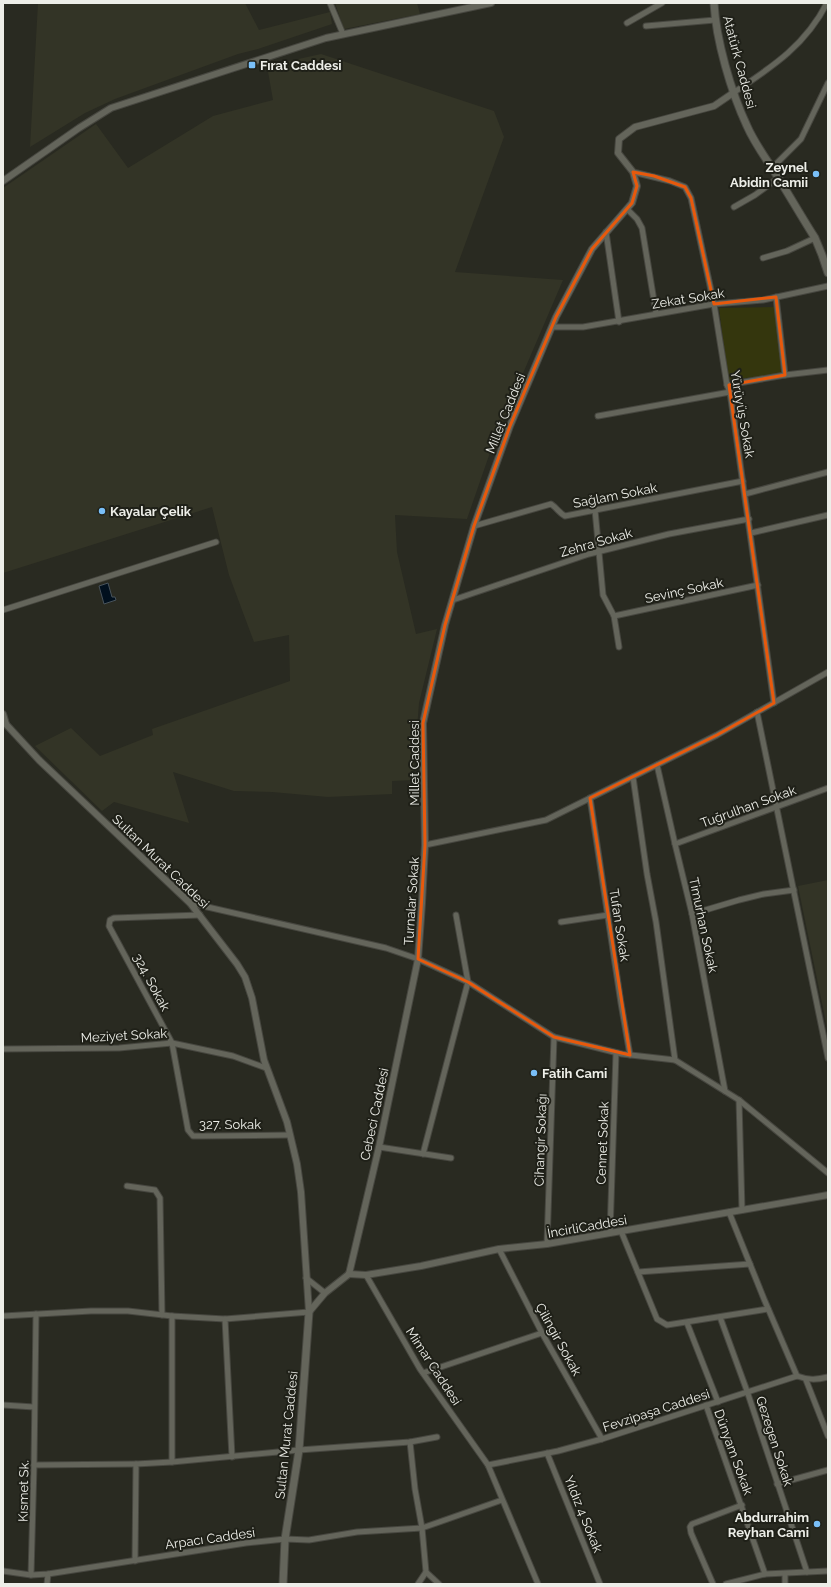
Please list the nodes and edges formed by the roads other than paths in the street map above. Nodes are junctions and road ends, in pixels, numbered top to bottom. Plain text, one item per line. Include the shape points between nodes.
1 (330, 3) edge
2 (491, 3) edge
3 (662, 3) edge
4 (714, 3) edge
5 (827, 3) edge
6 (715, 20) junction
7 (627, 23) dead end
8 (646, 26) dead end
9 (343, 34) junction
10 (828, 83) edge
11 (734, 93) junction
12 (772, 168) junction
13 (633, 172) junction
14 (778, 178) junction
15 (3, 181) edge
16 (734, 207) dead end
17 (627, 209) junction
18 (606, 232) junction
19 (815, 238) junction
20 (763, 258) dead end
21 (828, 273) edge
22 (828, 286) edge
23 (776, 297) junction
24 (714, 304) junction
25 (656, 314) junction
26 (619, 322) junction
27 (552, 327) junction
28 (828, 370) edge
29 (785, 375) junction
30 (727, 386) junction
31 (730, 392) junction
32 (598, 416) dead end
33 (828, 472) edge
34 (743, 480) junction
35 (745, 494) junction
36 (595, 510) junction
37 (828, 515) edge
38 (749, 519) junction
39 (474, 526) junction
40 (751, 533) junction
41 (216, 542) dead end
42 (598, 552) junction
43 (758, 586) junction
44 (453, 600) junction
45 (3, 610) edge
46 (614, 616) junction
47 (619, 647) dead end
48 (828, 672) edge
49 (774, 703) junction
50 (757, 712) junction
51 (3, 714) edge
52 (5, 722) edge
53 (657, 765) junction
54 (633, 777) junction
55 (828, 788) edge
56 (590, 798) junction
57 (777, 807) junction
58 (675, 844) junction
59 (425, 845) junction
60 (794, 890) junction
61 (190, 903) junction
62 (692, 914) junction
63 (200, 915) junction
64 (456, 915) dead end
65 (608, 915) junction
66 (561, 922) dead end
67 (418, 959) junction
68 (468, 982) junction
69 (554, 1037) junction
70 (172, 1043) junction
71 (3, 1048) edge
72 (616, 1053) junction
73 (630, 1055) junction
74 (828, 1058) edge
75 (675, 1060) junction
76 (266, 1068) junction
77 (724, 1091) junction
78 (739, 1100) junction
79 (290, 1135) junction
80 (379, 1147) junction
81 (423, 1154) junction
82 (451, 1158) dead end
83 (828, 1173) edge
84 (127, 1186) dead end
85 (828, 1195) edge
86 (742, 1210) junction
87 (729, 1212) junction
88 (621, 1231) junction
89 (610, 1233) junction
90 (547, 1244) junction
91 (499, 1249) junction
92 (750, 1264) junction
93 (638, 1272) junction
94 (349, 1274) junction
95 (366, 1275) junction
96 (306, 1278) junction
97 (325, 1293) junction
98 (768, 1310) junction
99 (309, 1312) junction
100 (36, 1314) junction
101 (162, 1315) junction
102 (3, 1316) edge
103 (172, 1316) junction
104 (720, 1317) junction
105 (225, 1319) junction
106 (687, 1322) junction
107 (542, 1333) junction
108 (423, 1373) junction
109 (797, 1376) junction
110 (828, 1377) edge
111 (806, 1380) junction
112 (747, 1391) junction
113 (718, 1402) junction
114 (3, 1405) edge
115 (706, 1405) junction
116 (34, 1407) junction
117 (828, 1436) edge
118 (437, 1437) dead end
119 (602, 1438) junction
120 (410, 1442) junction
121 (299, 1450) junction
122 (547, 1453) junction
123 (232, 1457) junction
124 (172, 1462) junction
125 (136, 1464) junction
126 (34, 1465) junction
127 (488, 1465) junction
128 (828, 1470) edge
129 (777, 1484) junction
130 (502, 1500) junction
131 (742, 1505) junction
132 (422, 1528) junction
133 (285, 1539) junction
134 (135, 1561) junction
135 (3, 1571) edge
136 (828, 1571) edge
137 (426, 1572) junction
138 (807, 1572) junction
139 (48, 1574) junction
140 (765, 1574) junction
141 (785, 1574) junction
142 (31, 1575) junction
143 (47, 1584) edge
144 (283, 1584) edge
145 (418, 1584) edge
146 (439, 1584) edge
147 (538, 1584) edge
148 (600, 1584) edge
149 (713, 1584) edge
150 (726, 1584) edge
151 (785, 1584) edge

1 - 9 street
2 - 9 street
3 - 7 street
4 - 6 main road, Atatürk Caddesi
5 - 11 street via 820,17 797,46
6 - 8 street
6 - 11 main road, Atatürk Caddesi
9 - 15 street via 111,108
10 - 12 street via 800,139
11 - 12 main road, Atatürk Caddesi via 747,127
11 - 13 street via 714,106 635,127 619,139 618,153
12 - 14 main road, Atatürk Caddesi
13 - 17 street, Millet Caddesi via 637,186 632,203
13 - 24 street, Yürüyüş Sokak via 685,187 691,198
14 - 16 street
14 - 19 main road, Atatürk Caddesi
17 - 18 street, Millet Caddesi
17 - 25 street via 642,228
18 - 26 street
18 - 27 street, Millet Caddesi via 592,248
19 - 20 street via 787,251
19 - 21 main road, Atatürk Caddesi
22 - 23 street, Zekat Sokak
23 - 24 street, Zekat Sokak
23 - 29 street
24 - 25 street, Zekat Sokak
24 - 30 street, Yürüyüş Sokak
25 - 26 street, Zekat Sokak
26 - 27 street, Zekat Sokak via 583,327
27 - 39 street, Millet Caddesi via 510,426
28 - 29 street
29 - 30 street
30 - 31 street, Yürüyüş Sokak
31 - 32 street
31 - 34 street, Yürüyüş Sokak
33 - 35 street
34 - 35 street, Yürüyüş Sokak
34 - 36 street, Sağlam Sokak
35 - 38 street, Yürüyüş Sokak
36 - 39 street, Sağlam Sokak via 565,516 551,504
36 - 42 street
37 - 40 street
38 - 40 street, Yürüyüş Sokak
38 - 42 street, Zehra Sokak via 670,534
39 - 44 street, Millet Caddesi
40 - 43 street, Yürüyüş Sokak
41 - 45 street
42 - 44 street, Zehra Sokak
42 - 46 street via 603,595
43 - 46 street, Sevinç Sokak
43 - 49 street, Yürüyüş Sokak
44 - 59 street, Millet Caddesi via 423,723
46 - 47 street
48 - 49 street
49 - 50 street
50 - 53 street via 717,736
50 - 57 street
51 - 52 street
52 - 61 street, Sultan Murat Caddesi via 44,765
53 - 54 street
53 - 58 street, Timurhan Sokak
54 - 56 street
54 - 75 street
55 - 57 street, Tuğrulhan Sokak
56 - 59 street via 546,820
56 - 65 street, Tufan Sokak
57 - 58 street, Tuğrulhan Sokak
57 - 60 street
58 - 62 street, Timurhan Sokak
59 - 67 street, Turnalar Sokak
60 - 62 street via 764,894
60 - 74 street
61 - 63 street, Sultan Murat Caddesi
61 - 67 street via 386,948
62 - 77 street, Timurhan Sokak
63 - 70 street, 324. Sokak via 110,920 112,932
63 - 76 street, Sultan Murat Caddesi via 245,977 252,998
64 - 68 street
65 - 66 street
65 - 73 street, Tufan Sokak
67 - 68 street
67 - 80 street, Cebeci Caddesi
68 - 69 street
68 - 81 street
69 - 72 street
69 - 90 street, Cihangir Sokağı
70 - 71 street, Meziyet Sokak via 119,1048
70 - 76 street, Meziyet Sokak via 233,1056
70 - 79 street, 327. Sokak via 188,1130 193,1136
72 - 73 street
72 - 89 street, Cennet Sokak
73 - 75 street
75 - 77 street
76 - 79 street, Sultan Murat Caddesi
77 - 78 street
78 - 83 street
78 - 86 street
79 - 96 street, Sultan Murat Caddesi via 301,1192
80 - 81 street
80 - 94 street, Cebeci Caddesi
81 - 82 street
84 - 101 street via 155,1190 160,1198
85 - 86 street, İncirliCaddesi
86 - 87 street, İncirliCaddesi
87 - 88 street, İncirliCaddesi
87 - 92 street
88 - 89 street, İncirliCaddesi
88 - 93 street
89 - 90 street, İncirliCaddesi
90 - 91 street, İncirliCaddesi
91 - 95 street, İncirliCaddesi
91 - 107 street, Çilingir Sokak
92 - 93 street
92 - 98 street
93 - 106 street via 657,1319 667,1325
94 - 95 street, İncirliCaddesi
94 - 97 street
95 - 108 street, Mimar Caddesi
96 - 97 street
96 - 99 street, Sultan Murat Caddesi
97 - 99 street
98 - 104 street
98 - 109 street
99 - 105 street
99 - 121 main road, Sultan Murat Caddesi
100 - 101 street via 128,1311
100 - 102 street
100 - 116 street, Kısmet Sk.
101 - 103 street
103 - 105 street
103 - 124 street
104 - 106 street
104 - 112 street, Gezegen Sokak
105 - 123 street
106 - 113 street
107 - 108 street
107 - 119 street, Çilingir Sokak
108 - 127 street, Mimar Caddesi
109 - 111 street
109 - 112 street, Fevzipaşa Caddesi
110 - 111 street
111 - 117 street
112 - 113 street, Fevzipaşa Caddesi
112 - 129 street, Gezegen Sokak
113 - 115 street, Fevzipaşa Caddesi
114 - 116 street
115 - 119 street, Fevzipaşa Caddesi
115 - 131 street, Dünyam Sokak
116 - 126 street, Kısmet Sk.
118 - 120 street
119 - 122 street, Fevzipaşa Caddesi
120 - 121 street
120 - 132 street
121 - 123 street
121 - 133 main road, Sultan Murat Caddesi
122 - 127 street, Fevzipaşa Caddesi
122 - 148 street, Yıldız 4 Sokak
123 - 124 street
124 - 125 street
125 - 126 street
125 - 134 street
126 - 142 street, Kısmet Sk.
127 - 130 street, Mimar Caddesi
128 - 129 street
129 - 138 street, Gezegen Sokak
130 - 132 street, Arpacı Caddesi
130 - 147 street
131 - 140 street, Dünyam Sokak
131 - 149 street via 690,1527
132 - 133 street, Arpacı Caddesi via 357,1532 309,1540
132 - 137 street
133 - 134 street, Arpacı Caddesi
133 - 144 main road, Sultan Murat Caddesi
134 - 139 street, Arpacı Caddesi
135 - 142 street, Arpacı Caddesi
136 - 138 street
137 - 145 street
137 - 146 street
138 - 141 street
139 - 142 street, Arpacı Caddesi
139 - 143 street
140 - 141 street
140 - 150 street
141 - 151 street

